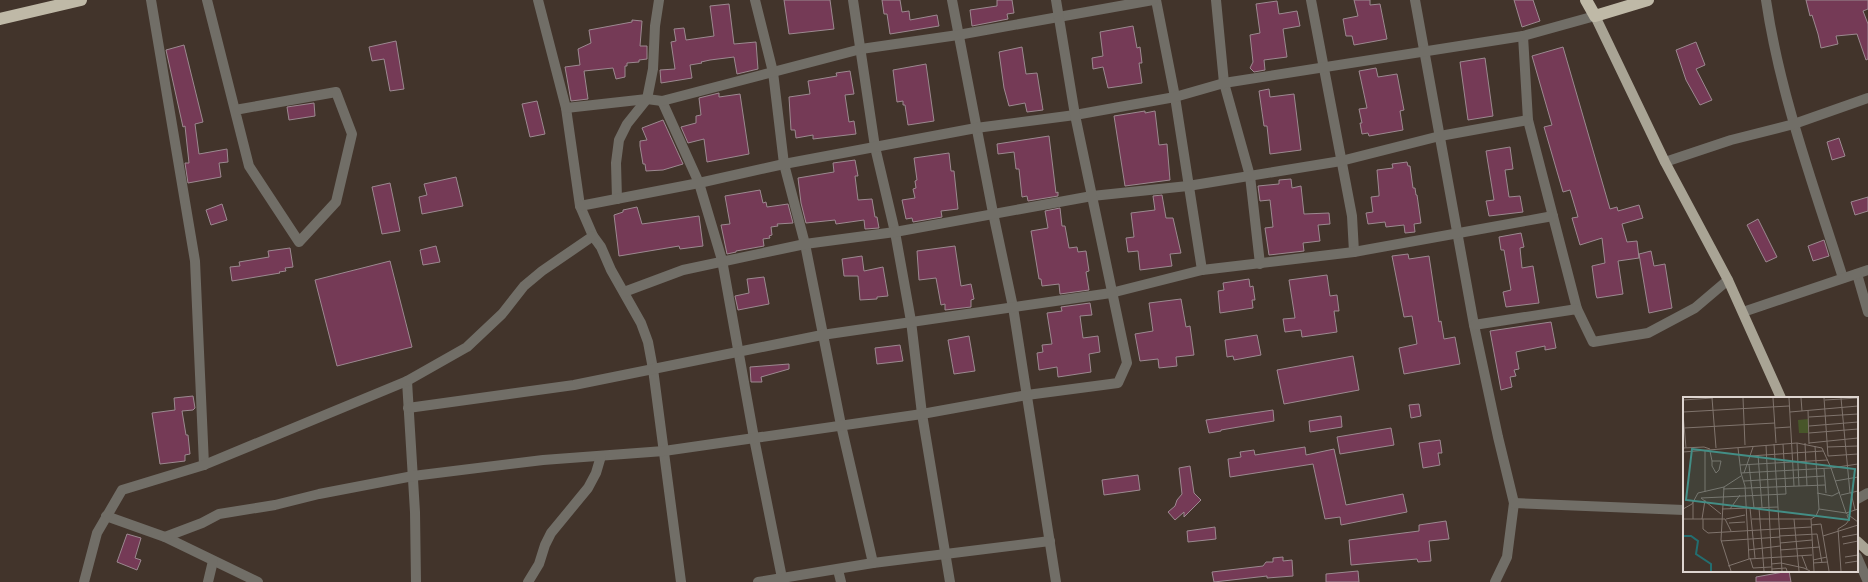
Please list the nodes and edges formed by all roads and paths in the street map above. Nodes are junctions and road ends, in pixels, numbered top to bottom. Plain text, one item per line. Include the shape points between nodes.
1 (81, 0) edge
2 (151, 0) edge
3 (207, 0) edge
4 (538, 0) edge
5 (659, 0) edge
6 (755, 0) edge
7 (853, 0) edge
8 (952, 0) edge
9 (1056, 0) edge
10 (1155, 0) edge
11 (1216, 0) edge
12 (1311, 0) edge
13 (1415, 0) edge
14 (1586, 0) edge
15 (1648, 0) edge
16 (1766, 0) edge
17 (1595, 16) junction
18 (1059, 17) junction
19 (0, 19) edge
20 (958, 35) junction
21 (1523, 36) junction
22 (861, 49) junction
23 (1424, 52) junction
24 (1325, 68) junction
25 (773, 72) junction
26 (1224, 83) junction
27 (1176, 97) junction
28 (1868, 98) edge
29 (647, 99) junction
30 (662, 101) junction
31 (566, 108) junction
32 (235, 110) junction
33 (1075, 115) junction
34 (1528, 120) junction
35 (1794, 124) junction
36 (976, 128) junction
37 (1440, 136) junction
38 (875, 147) junction
39 (1341, 161) junction
40 (1664, 162) junction
41 (784, 164) junction
42 (1250, 176) junction
43 (700, 183) junction
44 (1188, 186) junction
45 (1092, 196) junction
46 (617, 199) junction
47 (580, 206) junction
48 (993, 213) junction
49 (1553, 216) junction
50 (895, 232) junction
51 (1458, 234) junction
52 (593, 236) junction
53 (805, 244) junction
54 (1354, 252) junction
55 (722, 260) junction
56 (1260, 264) junction
57 (1202, 270) junction
58 (1868, 270) edge
59 (1856, 274) junction
60 (1843, 278) junction
61 (1728, 280) junction
62 (624, 292) junction
63 (1111, 293) junction
64 (1013, 307) junction
65 (1577, 309) junction
66 (1743, 312) junction
67 (1868, 312) edge
68 (911, 321) junction
69 (1474, 325) junction
70 (822, 335) junction
71 (739, 351) junction
72 (653, 370) junction
73 (407, 380) junction
74 (1028, 395) junction
75 (1781, 397) edge
76 (408, 408) junction
77 (922, 414) junction
78 (841, 425) junction
79 (754, 438) junction
80 (664, 451) junction
81 (601, 456) junction
82 (204, 465) junction
83 (413, 476) junction
84 (1868, 493) edge
85 (1858, 498) edge
86 (1514, 503) junction
87 (1683, 510) edge
88 (106, 516) junction
89 (165, 538) junction
90 (1050, 541) junction
91 (1858, 542) edge
92 (1868, 551) edge
93 (945, 554) junction
94 (1858, 559) edge
95 (213, 561) junction
96 (873, 564) junction
97 (838, 570) junction
98 (782, 578) junction
99 (84, 582) edge
100 (208, 582) edge
101 (258, 582) edge
102 (416, 582) edge
103 (528, 582) edge
104 (681, 582) edge
105 (758, 582) edge
106 (841, 582) edge
107 (950, 582) edge
108 (1056, 582) edge
109 (1495, 582) edge
110 (1868, 582) edge

1 - 19 highway
2 - 82 street via 195,261
3 - 32 street
4 - 31 street
5 - 29 street via 653,69
6 - 25 street
7 - 22 street
8 - 20 street
9 - 18 street
10 - 18 street
10 - 27 street
11 - 26 street
12 - 24 street
13 - 23 street
14 - 17 highway
15 - 17 highway
16 - 35 street via 1772,36
17 - 21 street
17 - 40 main road
18 - 20 street
18 - 33 street
20 - 22 street
20 - 36 street
21 - 23 street
21 - 34 street
22 - 25 street
22 - 38 street
23 - 24 street
23 - 37 street
24 - 26 street
24 - 39 street
25 - 30 street
25 - 41 street
26 - 27 street
26 - 42 street
27 - 33 street
27 - 44 street
28 - 35 street
29 - 30 street
29 - 31 street
29 - 46 street via 627,124 619,140 616,163
30 - 43 street
31 - 47 street
32 - 32 street via 249,166 299,242 336,202 352,134 336,92
33 - 36 street
33 - 45 street
34 - 37 street
34 - 49 street
35 - 40 street via 1731,140
35 - 60 street
36 - 38 street
36 - 48 street
37 - 39 street
37 - 51 street
38 - 41 street
38 - 50 street
39 - 42 street
39 - 54 street via 1352,216
40 - 61 main road
41 - 43 street
41 - 53 street
42 - 44 street
42 - 56 street
43 - 46 street
43 - 55 street
44 - 45 street
44 - 57 street
45 - 48 street
45 - 63 street
46 - 47 street
47 - 52 street
48 - 50 street
48 - 64 street
49 - 51 street
49 - 65 street
50 - 53 street
50 - 68 street
51 - 54 street
51 - 69 street
52 - 62 street
52 - 73 street via 524,286 502,314 467,347
53 - 55 street
53 - 70 street
54 - 56 street
55 - 62 street via 683,270
55 - 71 street
56 - 57 street
57 - 63 street
58 - 59 street
59 - 60 street
59 - 67 street
60 - 66 street
61 - 65 street via 1695,308 1648,333 1593,342
61 - 66 main road
62 - 72 street via 641,323 648,342
63 - 64 street
63 - 74 street via 1127,364 1118,383
64 - 68 street
64 - 74 street
65 - 69 street
66 - 75 main road
68 - 70 street
68 - 77 street
69 - 86 street
70 - 71 street
70 - 78 street
71 - 72 street
71 - 79 street
72 - 76 street via 574,385
72 - 80 street
73 - 76 street
73 - 82 street
74 - 77 street
74 - 90 street
76 - 83 street
77 - 78 street
77 - 93 street
78 - 79 street
78 - 96 street
79 - 80 street
79 - 98 street
80 - 81 street
80 - 104 street
81 - 83 street via 543,460
81 - 103 street via 588,488 551,533 539,564
82 - 88 street via 122,490
83 - 89 street via 275,505 218,514
83 - 102 street
84 - 85 street
86 - 87 street
86 - 109 street via 1507,557
88 - 89 street
88 - 99 street via 97,533
89 - 95 street
90 - 93 street
90 - 108 street
91 - 92 main road
93 - 96 street
93 - 107 street
94 - 110 street
95 - 100 street
95 - 101 street
96 - 97 street
97 - 98 street
97 - 106 street
98 - 105 street

